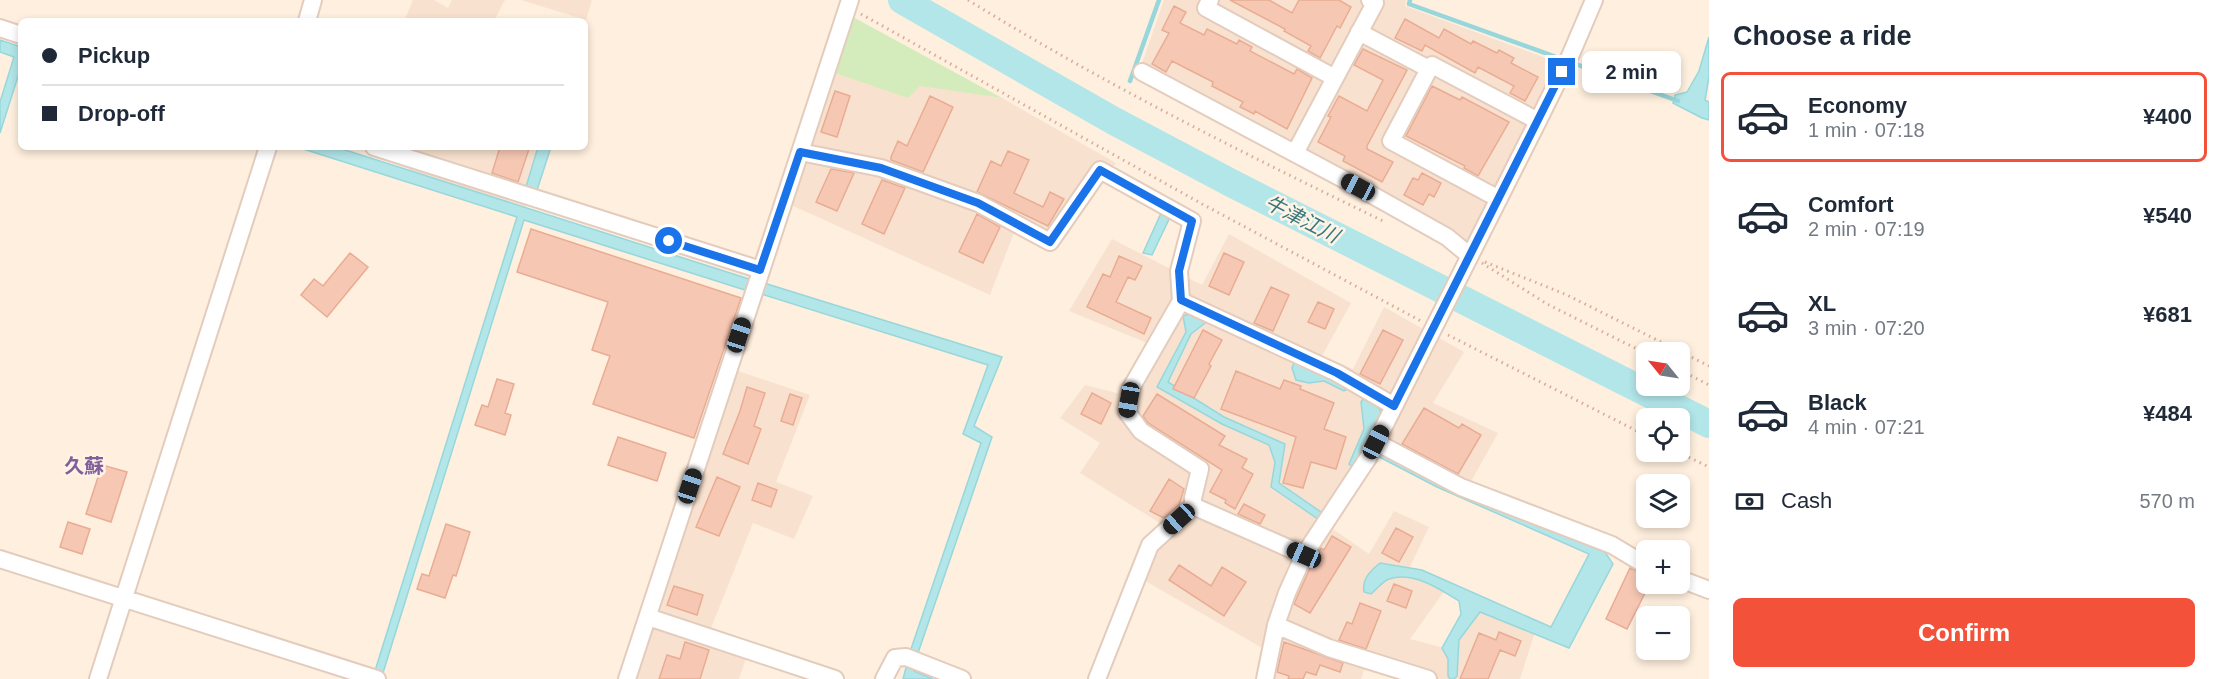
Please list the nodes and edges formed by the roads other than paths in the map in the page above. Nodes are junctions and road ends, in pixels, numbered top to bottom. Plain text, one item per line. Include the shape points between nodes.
1 (314, 0) edge
2 (1210, 0) edge
3 (1370, 0) edge
4 (1594, 0) edge
5 (849, 3) edge
6 (308, 18) edge
7 (0, 28) edge
8 (1359, 32) junction
9 (18, 34) edge
10 (1429, 69) junction
11 (1142, 72) dead end
12 (1335, 78) junction
13 (1538, 121) junction
14 (267, 150) edge
15 (383, 150) edge
16 (800, 152) junction
17 (1295, 153) junction
18 (1499, 199) junction
19 (1470, 256) junction
20 (760, 270) junction
21 (1181, 300) junction
22 (1394, 406) junction
23 (1376, 442) junction
24 (1193, 506) junction
25 (1304, 555) junction
26 (0, 559) edge
27 (1636, 559) edge
28 (1690, 583) edge
29 (1709, 591) edge
30 (124, 599) junction
31 (648, 617) junction
32 (1276, 625) junction
33 (98, 679) edge
34 (377, 679) edge
35 (627, 679) edge
36 (836, 679) edge
37 (884, 679) edge
38 (962, 679) edge
39 (1097, 679) edge
40 (1265, 679) edge
41 (1428, 679) edge

1 - 6 street
2 - 12 street via 1206,9
3 - 8 street via 1375,3
4 - 13 street
5 - 16 street
7 - 9 street
8 - 10 street
8 - 12 street
10 - 13 street via 1432,64
10 - 18 street via 1390,141
11 - 17 street
12 - 17 street
13 - 18 street
14 - 30 street
15 - 20 street
16 - 20 street
16 - 21 street via 881,168 978,203 1050,242 1100,170 1192,221 1179,271
17 - 19 street via 1447,237
18 - 19 street
19 - 22 street
20 - 31 street
21 - 22 street via 1337,373
21 - 24 street via 1131,388 1127,412 1141,431 1200,470
22 - 23 street
23 - 25 street
23 - 27 street via 1461,487 1612,545
24 - 25 street
24 - 39 street via 1150,545
25 - 32 street
26 - 30 street
28 - 29 street
30 - 33 street
30 - 34 street
31 - 35 street
31 - 36 street
32 - 40 street
32 - 41 street via 1329,648
37 - 38 street via 895,658 906,657

